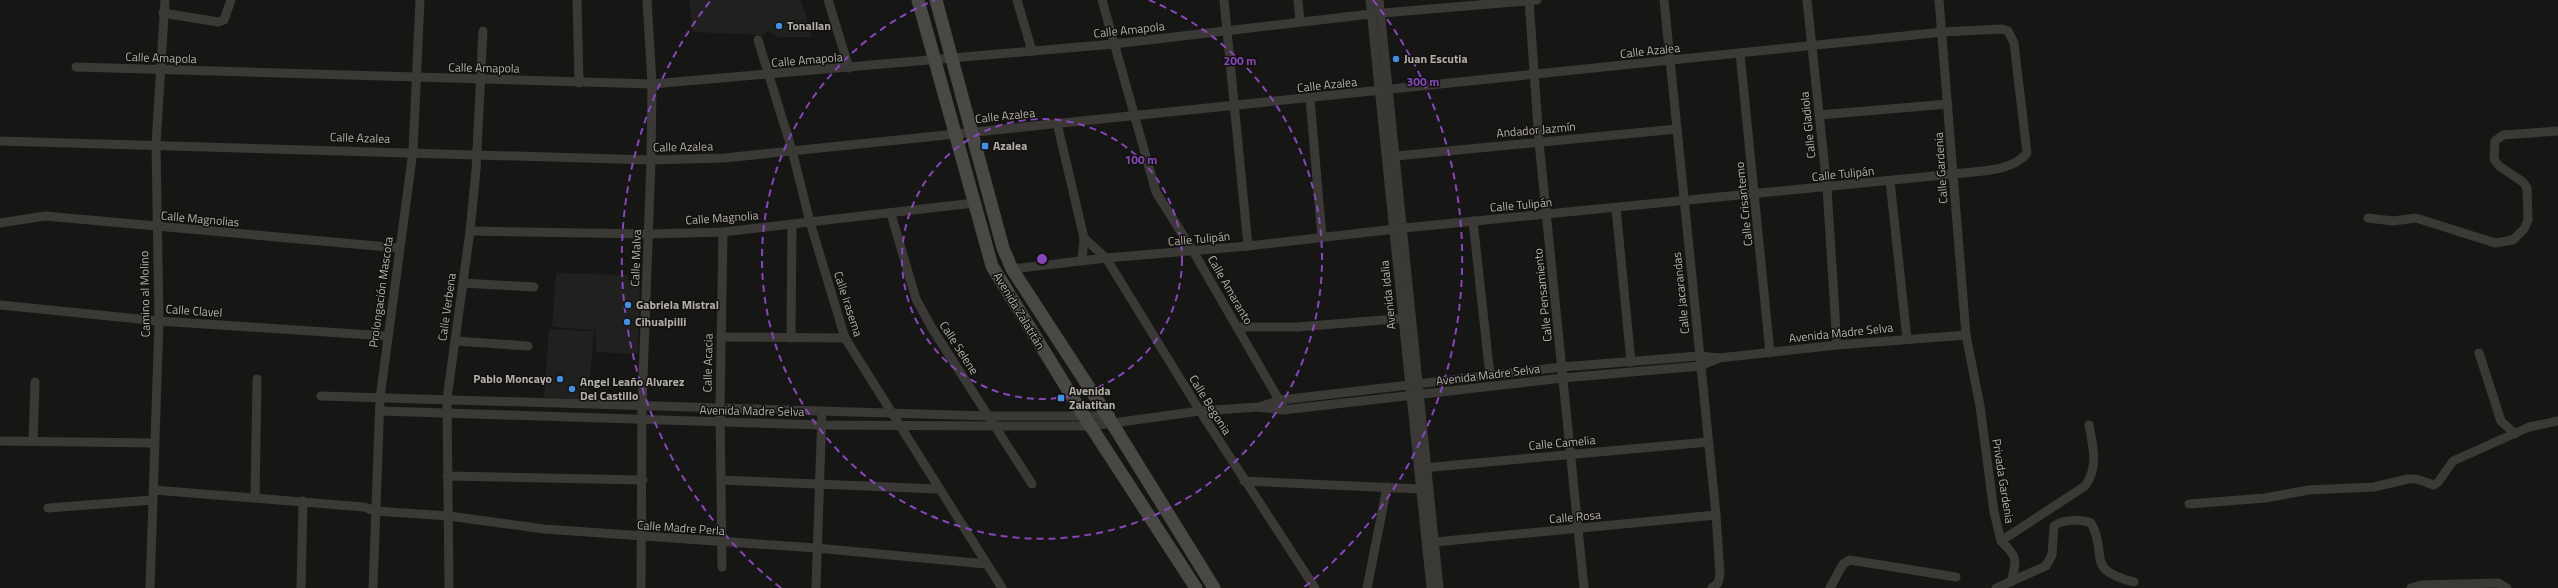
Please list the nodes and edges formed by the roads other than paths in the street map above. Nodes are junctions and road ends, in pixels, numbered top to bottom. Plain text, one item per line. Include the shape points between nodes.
1 (164, 0) edge
2 (231, 0) edge
3 (420, 0) edge
4 (577, 0) edge
5 (647, 0) edge
6 (828, 0) edge
7 (918, 0) edge
8 (936, 0) edge
9 (1018, 0) edge
10 (1102, 0) edge
11 (1224, 0) edge
12 (1298, 0) edge
13 (1370, 0) edge
14 (1379, 0) edge
15 (1532, 0) edge
16 (1664, 0) edge
17 (1807, 0) edge
18 (1939, 0) edge
19 (1453, 4) edge
20 (163, 13) junction
21 (1376, 14) junction
22 (1300, 22) junction
23 (483, 30) dead end
24 (1227, 30) junction
25 (1943, 32) junction
26 (758, 40) dead end
27 (1114, 44) junction
28 (1812, 45) junction
29 (1032, 51) junction
30 (1740, 53) junction
31 (953, 59) junction
32 (934, 60) junction
33 (1670, 61) junction
34 (76, 67) dead end
35 (849, 68) junction
36 (160, 70) junction
37 (769, 75) junction
38 (1534, 75) junction
39 (417, 79) junction
40 (482, 80) junction
41 (579, 83) junction
42 (652, 84) junction
43 (1389, 90) junction
44 (1378, 91) junction
45 (1310, 99) junction
46 (1948, 104) junction
47 (1235, 107) junction
48 (1136, 116) junction
49 (1819, 116) junction
50 (1057, 123) junction
51 (1677, 129) junction
52 (2558, 131) edge
53 (970, 132) junction
54 (955, 134) junction
55 (0, 141) edge
56 (1539, 142) junction
57 (156, 144) junction
58 (792, 150) junction
59 (413, 151) junction
60 (2027, 153) joint
61 (477, 155) junction
62 (1396, 156) junction
63 (651, 160) junction
64 (1954, 174) junction
65 (1890, 181) junction
66 (1826, 188) junction
67 (1756, 195) junction
68 (1684, 202) junction
69 (974, 203) junction
70 (1616, 208) junction
71 (891, 214) junction
72 (1547, 216) junction
73 (2368, 218) dead end
74 (1473, 221) junction
75 (810, 222) junction
76 (0, 223) edge
77 (792, 224) junction
78 (156, 227) junction
79 (1404, 228) junction
80 (1393, 229) junction
81 (470, 231) junction
82 (723, 232) junction
83 (649, 234) junction
84 (1322, 237) junction
85 (1084, 238) junction
86 (1248, 246) junction
87 (399, 248) junction
88 (1193, 251) junction
89 (1106, 258) junction
90 (1082, 261) junction
91 (1012, 269) junction
92 (463, 283) junction
93 (534, 287) dead end
94 (0, 305) edge
95 (1402, 318) junction
96 (1413, 318) junction
97 (158, 321) junction
98 (1238, 327) junction
99 (1966, 335) junction
100 (387, 336) junction
101 (721, 337) junction
102 (791, 338) junction
103 (845, 338) junction
104 (1907, 339) junction
105 (455, 341) junction
106 (1837, 344) junction
107 (528, 346) dead end
108 (1770, 353) junction
109 (2479, 353) dead end
110 (1700, 356) junction
111 (1719, 358) junction
112 (1631, 362) junction
113 (1700, 366) junction
114 (1562, 367) junction
115 (1490, 376) junction
116 (1563, 378) junction
117 (257, 379) dead end
118 (35, 382) dead end
119 (1420, 384) junction
120 (1409, 386) junction
121 (1420, 394) junction
122 (1410, 395) junction
123 (321, 396) dead end
124 (380, 398) junction
125 (447, 399) junction
126 (1280, 400) junction
127 (642, 406) junction
128 (1258, 407) junction
129 (720, 408) junction
130 (1283, 410) junction
131 (380, 411) junction
132 (822, 411) junction
133 (1200, 411) junction
134 (890, 412) junction
135 (447, 413) junction
136 (988, 416) junction
137 (1114, 419) junction
138 (642, 420) junction
139 (1088, 421) junction
140 (2558, 421) edge
141 (720, 422) junction
142 (822, 424) junction
143 (898, 425) junction
144 (2089, 425) dead end
145 (996, 426) junction
146 (2514, 434) junction
147 (0, 441) edge
148 (33, 441) junction
149 (1708, 442) junction
150 (155, 443) junction
151 (1570, 454) junction
152 (1428, 467) junction
153 (1418, 468) junction
154 (447, 476) junction
155 (643, 480) junction
156 (721, 480) junction
157 (1244, 481) junction
158 (820, 483) junction
159 (1032, 484) dead end
160 (1387, 487) junction
161 (938, 489) junction
162 (1420, 489) junction
163 (154, 490) junction
164 (255, 498) junction
165 (153, 500) junction
166 (303, 501) junction
167 (2189, 504) dead end
168 (48, 508) dead end
169 (375, 510) junction
170 (449, 516) junction
171 (1716, 516) junction
172 (1578, 529) junction
173 (642, 538) junction
174 (2001, 541) junction
175 (1435, 542) junction
176 (722, 543) junction
177 (816, 548) junction
178 (986, 564) junction
179 (722, 567) dead end
180 (1956, 577) dead end
181 (2011, 582) junction
182 (2134, 582) dead end
183 (1715, 585) edge
184 (1192, 586) edge
185 (2506, 587) edge
186 (150, 588) edge
187 (302, 588) edge
188 (374, 588) edge
189 (449, 588) edge
190 (641, 588) edge
191 (816, 588) edge
192 (1002, 588) edge
193 (1214, 588) edge
194 (1314, 588) edge
195 (1367, 588) edge
196 (1431, 588) edge
197 (1439, 588) edge
198 (1584, 588) edge
199 (1830, 588) edge
200 (1996, 588) edge
201 (2411, 588) edge

1 - 20 street, Camino al Molino
2 - 20 street via 224,20 218,22
3 - 39 street, Prolongación Mascota
4 - 41 street
5 - 42 street, Calle Malva
6 - 35 street
7 - 32 street, Avenida Zalatitán
8 - 31 street, Avenida Zalatitán
9 - 29 street
10 - 27 street, Calle Amaranto
11 - 24 street
12 - 22 street
13 - 21 street, Avenida Idalia
14 - 21 street, Avenida Idalia
15 - 19 street, Calle Amapola
15 - 38 street, Calle Pensamiento
16 - 33 street, Calle Jacarandas
17 - 28 street, Calle Gladiola
18 - 25 street, Calle Gardenia
19 - 21 street, Calle Amapola
20 - 36 street, Camino al Molino
21 - 22 street, Calle Amapola
21 - 43 street, Avenida Idalia
21 - 44 street, Avenida Idalia
22 - 24 street, Calle Amapola
23 - 40 street, Calle Verbena
24 - 27 street, Calle Amapola
24 - 47 street
25 - 28 street, Calle Azalea
25 - 46 street, Calle Gardenia
25 - 60 street, Calle Azalea via 1993,28 2008,32 2014,43
26 - 37 street, Calle Irasema
27 - 29 street, Calle Amapola
27 - 48 street, Calle Amaranto
28 - 30 street, Calle Azalea
28 - 49 street, Calle Gladiola
29 - 31 street, Calle Amapola
30 - 33 street, Calle Azalea
30 - 67 street, Calle Crisantemo
31 - 32 street, Calle Amapola
31 - 53 street, Avenida Zalatitán
32 - 35 street, Calle Amapola
32 - 54 street, Avenida Zalatitán
33 - 38 street, Calle Azalea
33 - 51 street, Calle Jacarandas
34 - 36 street, Calle Amapola
35 - 37 street, Calle Amapola
36 - 39 street, Calle Amapola
36 - 57 street, Camino al Molino
37 - 42 street, Calle Amapola
37 - 58 street, Calle Irasema
38 - 43 street, Calle Azalea
38 - 56 street, Calle Pensamiento
39 - 40 street, Calle Amapola
39 - 59 street, Prolongación Mascota
40 - 41 street, Calle Amapola
40 - 61 street, Calle Verbena
41 - 42 street, Calle Amapola
42 - 63 street, Calle Malva
43 - 44 street, Calle Azalea
43 - 62 street, Avenida Idalia
44 - 45 street, Calle Azalea
44 - 80 street, Avenida Idalia
45 - 47 street, Calle Azalea
45 - 84 street
46 - 49 street
46 - 64 street, Calle Gardenia
47 - 48 street, Calle Azalea
47 - 86 street
48 - 50 street, Calle Azalea
48 - 88 street, Calle Amaranto via 1156,192
49 - 66 street, Calle Gladiola
50 - 53 street, Calle Azalea
50 - 85 street
51 - 56 street, Andador Jazmín
51 - 68 street, Calle Jacarandas
52 - 73 street via 2503,135 2495,141 2494,160 2523,182 2529,200 2528,220 2524,229 2513,240 2495,243 2416,218 2393,222
53 - 54 street, Calle Azalea
53 - 91 street, Avenida Zalatitán via 1002,248
54 - 58 street, Calle Azalea
54 - 69 street, Avenida Zalatitán
55 - 57 street, Calle Azalea
56 - 62 street, Andador Jazmín
56 - 72 street, Calle Pensamiento
57 - 59 street, Calle Azalea
57 - 78 street, Camino al Molino
58 - 63 street, Calle Azalea via 724,158
58 - 75 street, Calle Irasema
59 - 61 street, Calle Azalea
59 - 87 street, Prolongación Mascota
60 - 64 street, Calle Tulipán via 2021,162
61 - 63 street, Calle Azalea
61 - 81 street, Calle Verbena
62 - 79 street, Avenida Idalia
63 - 83 street, Calle Malva
64 - 65 street, Calle Tulipán
64 - 99 street, Calle Gardenia
65 - 66 street, Calle Tulipán
65 - 104 street
66 - 67 street, Calle Tulipán
66 - 106 street, Calle Gladiola
67 - 68 street, Calle Tulipán
67 - 108 street, Calle Crisantemo
68 - 70 street, Calle Tulipán
68 - 110 street, Calle Jacarandas
69 - 71 street, Calle Magnolia
69 - 139 street, Avenida Zalatitán via 988,255 1001,283
70 - 72 street, Calle Tulipán
70 - 112 street
71 - 75 street, Calle Magnolia
71 - 136 street, Calle Selene via 916,299
72 - 74 street, Calle Tulipán
72 - 114 street, Calle Pensamiento
74 - 79 street, Calle Tulipán
74 - 115 street
75 - 77 street, Calle Magnolia
75 - 103 street, Calle Irasema
76 - 78 street, Calle Magnolias via 45,216
77 - 82 street, Calle Magnolia
77 - 102 street
78 - 87 street, Calle Magnolias
78 - 97 street, Camino al Molino
79 - 80 street, Calle Tulipán
79 - 96 street, Avenida Idalia
80 - 84 street, Calle Tulipán
80 - 95 street, Avenida Idalia
81 - 83 street, Calle Magnolia
81 - 92 street, Calle Verbena
82 - 83 street, Calle Magnolia
82 - 101 street, Calle Acacia
83 - 127 street, Calle Malva
84 - 86 street, Calle Tulipán
85 - 89 street, Calle Begonia
85 - 90 street
86 - 88 street, Calle Tulipán
87 - 100 street, Prolongación Mascota
88 - 89 street, Calle Tulipán
88 - 98 street, Calle Amaranto
89 - 90 street, Calle Tulipán
89 - 133 street, Calle Begonia
90 - 91 street, Calle Tulipán
91 - 137 street, Avenida Zalatitán
92 - 93 street
92 - 105 street, Calle Verbena
94 - 97 street, Calle Clavel
95 - 96 street
95 - 98 street via 1305,327
95 - 120 street, Avenida Idalia
96 - 119 street, Avenida Idalia
97 - 100 street, Calle Clavel
97 - 150 street, Camino al Molino
98 - 126 street, Calle Amaranto
99 - 104 street, Avenida Madre Selva
99 - 174 street, Privada Gardenia via 1980,406 1994,512
100 - 124 street, Prolongación Mascota
101 - 102 street
101 - 129 street, Calle Acacia
102 - 103 street
103 - 134 street, Calle Irasema
104 - 106 street, Avenida Madre Selva
105 - 107 street
105 - 125 street, Calle Verbena
106 - 108 street, Avenida Madre Selva
108 - 111 street, Avenida Madre Selva
109 - 146 street via 2501,421
110 - 111 street, Avenida Madre Selva
110 - 112 street, Avenida Madre Selva
110 - 113 street, Calle Jacarandas
111 - 113 street, Avenida Madre Selva
112 - 114 street, Avenida Madre Selva
113 - 116 street, Avenida Madre Selva
113 - 149 street, Calle Jacarandas
114 - 115 street, Avenida Madre Selva
114 - 116 street, Calle Pensamiento
115 - 119 street, Avenida Madre Selva
116 - 121 street, Avenida Madre Selva
116 - 151 street, Calle Pensamiento
117 - 164 street
118 - 148 street
119 - 120 street, Avenida Madre Selva
119 - 121 street, Avenida Idalia
120 - 122 street, Avenida Idalia
120 - 126 street, Avenida Madre Selva
121 - 122 street, Avenida Madre Selva
121 - 152 street, Avenida Idalia
122 - 130 street, Avenida Madre Selva
122 - 153 street, Avenida Idalia
123 - 124 street, Avenida Madre Selva
124 - 125 street, Avenida Madre Selva
124 - 131 street, Prolongación Mascota
125 - 127 street, Avenida Madre Selva
125 - 135 street, Calle Verbena
126 - 128 street, Avenida Madre Selva
126 - 130 street, Calle Amaranto
127 - 129 street, Avenida Madre Selva
127 - 138 street, Calle Malva
128 - 130 street, Avenida Madre Selva
128 - 133 street, Avenida Madre Selva
129 - 132 street, Avenida Madre Selva
129 - 141 street, Calle Acacia
131 - 135 street, Avenida Madre Selva
131 - 169 street, Prolongación Mascota
132 - 134 street, Avenida Madre Selva
132 - 142 street
133 - 137 street, Avenida Madre Selva
133 - 157 street, Calle Begonia
134 - 136 street, Avenida Madre Selva
134 - 143 street, Calle Irasema
135 - 138 street, Avenida Madre Selva
135 - 154 street, Calle Verbena
136 - 139 street, Avenida Madre Selva
136 - 145 street, Calle Selene
137 - 139 street, Avenida Madre Selva
137 - 193 street, Avenida Zalatitán
138 - 141 street, Avenida Madre Selva
138 - 155 street, Calle Malva
139 - 145 street, Avenida Madre Selva
139 - 184 street, Avenida Zalatitán
140 - 146 street via 2529,427
141 - 142 street, Avenida Madre Selva
141 - 156 street, Calle Acacia
142 - 143 street, Avenida Madre Selva
142 - 158 street
143 - 145 street, Avenida Madre Selva
143 - 161 street, Calle Irasema
144 - 174 street, Privada Gardenia via 2095,464 2085,486
145 - 159 street, Calle Selene
146 - 167 street via 2453,461 2434,485 2408,479 2374,487 2309,490 2265,498
147 - 148 street
148 - 150 street
149 - 151 street, Calle Camelia
149 - 171 street, Calle Jacarandas
150 - 163 street, Camino al Molino
151 - 152 street, Calle Camelia
151 - 172 street, Calle Pensamiento
152 - 153 street, Calle Camelia
152 - 175 street, Avenida Idalia
153 - 162 street, Avenida Idalia
154 - 155 street
154 - 170 street, Calle Verbena
155 - 173 street, Calle Malva
156 - 158 street
156 - 176 street, Calle Acacia
157 - 160 street
157 - 194 street, Calle Begonia
158 - 161 street
158 - 177 street
160 - 162 street
160 - 195 street
161 - 178 street, Calle Irasema
162 - 196 street, Avenida Idalia
163 - 164 street, Calle Madre Perla
163 - 165 street, Camino al Molino
164 - 166 street, Calle Madre Perla
165 - 168 street
165 - 186 street, Camino al Molino
166 - 169 street, Calle Madre Perla
166 - 187 street
169 - 170 street, Calle Madre Perla
169 - 188 street, Prolongación Mascota
170 - 173 street, Calle Madre Perla via 544,529
170 - 189 street, Calle Verbena
171 - 172 street, Calle Rosa
171 - 183 street, Calle Jacarandas via 1720,575
172 - 175 street, Calle Rosa
172 - 198 street, Calle Pensamiento
173 - 176 street, Calle Madre Perla
173 - 190 street, Calle Malva
174 - 181 street via 2014,555 2016,563
175 - 197 street, Avenida Idalia
176 - 177 street, Calle Madre Perla
176 - 179 street, Calle Acacia
177 - 178 street, Calle Madre Perla
177 - 191 street
178 - 192 street, Calle Irasema
180 - 199 street via 1850,560 1843,564
181 - 182 street via 2040,569 2050,561 2054,526 2060,522 2085,521 2091,523 2094,529 2102,566 2116,577
181 - 200 street
185 - 201 street via 2498,583 2422,585

